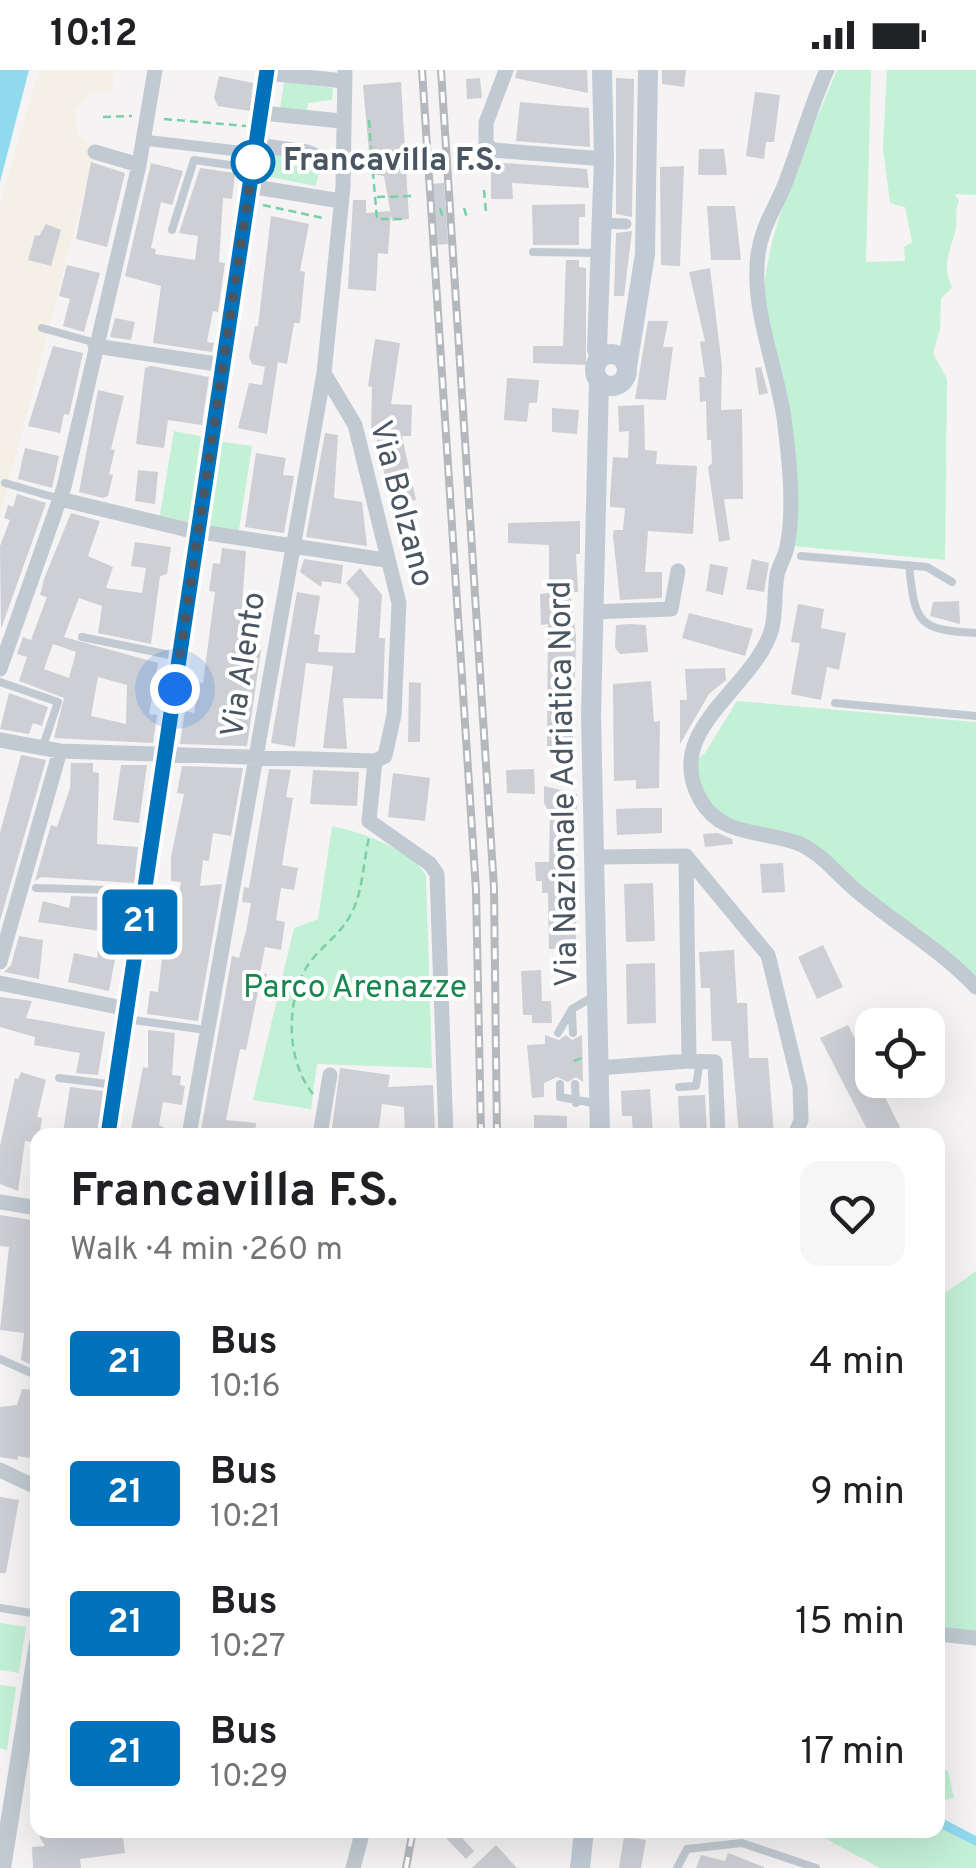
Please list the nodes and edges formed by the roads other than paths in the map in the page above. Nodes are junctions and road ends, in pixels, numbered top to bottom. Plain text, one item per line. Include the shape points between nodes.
1 (155, 70) edge
2 (506, 70) edge
3 (602, 70) edge
4 (648, 70) edge
5 (827, 70) edge
6 (267, 72) edge
7 (345, 76) edge
8 (257, 120) junction
9 (341, 120) junction
10 (95, 152) dead end
11 (141, 153) junction
12 (254, 155) junction
13 (604, 160) junction
14 (342, 167) junction
15 (249, 186) junction
16 (341, 201) junction
17 (602, 223) junction
18 (626, 224) dead end
19 (172, 230) dead end
20 (533, 252) dead end
21 (602, 253) junction
22 (42, 328) dead end
23 (96, 345) junction
24 (224, 365) junction
25 (612, 366) junction
26 (324, 373) junction
27 (5, 483) dead end
28 (60, 499) junction
29 (199, 532) junction
30 (292, 545) junction
31 (802, 556) dead end
32 (385, 560) junction
33 (910, 565) junction
34 (678, 570) dead end
35 (952, 582) dead end
36 (592, 612) junction
37 (976, 633) edge
38 (82, 637) dead end
39 (180, 658) junction
40 (0, 669) edge
41 (0, 682) edge
42 (835, 704) dead end
43 (976, 716) edge
44 (0, 740) edge
45 (42, 749) junction
46 (60, 751) junction
47 (166, 751) junction
48 (258, 757) junction
49 (375, 762) junction
50 (595, 856) junction
51 (686, 856) junction
52 (36, 888) dead end
53 (145, 891) junction
54 (0, 962) edge
55 (0, 983) edge
56 (976, 987) edge
57 (597, 994) junction
58 (572, 1009) junction
59 (127, 1014) junction
60 (208, 1031) junction
61 (558, 1033) dead end
62 (573, 1033) dead end
63 (694, 1061) junction
64 (598, 1068) junction
65 (330, 1075) dead end
66 (59, 1078) dead end
67 (560, 1084) dead end
68 (575, 1084) dead end
69 (116, 1085) junction
70 (678, 1087) dead end
71 (576, 1103) junction
72 (599, 1104) junction
73 (109, 1128) edge
74 (191, 1128) edge
75 (321, 1128) edge
76 (446, 1128) edge
77 (600, 1128) edge
78 (718, 1128) edge
79 (798, 1128) edge
80 (0, 1202) edge
81 (30, 1207) edge
82 (0, 1360) edge
83 (30, 1373) edge
84 (0, 1470) edge
85 (30, 1484) edge
86 (0, 1608) edge
87 (30, 1613) edge
88 (945, 1635) edge
89 (976, 1638) edge
90 (30, 1694) edge
91 (361, 1838) edge
92 (2, 1868) edge
93 (352, 1868) edge
94 (678, 1868) edge
95 (816, 1868) edge

1 - 11 street
2 - 13 street via 486,123 491,149
3 - 13 main road, Via Nazionale Adriatica Nord
4 - 25 main road via 645,254 634,326
5 - 56 street via 766,218 758,256 764,340 784,416 788,464 788,545 772,629 756,662 703,726 690,765 709,812 749,834 800,845 829,863
6 - 7 street
6 - 8 street
7 - 9 street, Via Alento
8 - 9 street
8 - 12 street
9 - 14 street, Via Alento
10 - 11 street
11 - 12 street
11 - 23 street
12 - 14 street via 307,152
12 - 15 street
12 - 19 lane via 194,160
13 - 17 main road, Via Nazionale Adriatica Nord
14 - 16 street, Via Alento
15 - 16 street
15 - 24 street
16 - 26 street, Via Alento
17 - 18 street
17 - 21 main road, Via Nazionale Adriatica Nord
20 - 21 lane
21 - 25 main road, Via Nazionale Adriatica Nord via 600,316
22 - 23 lane
23 - 24 street
23 - 28 street
24 - 29 street
25 - 36 main road, Via Nazionale Adriatica Nord via 600,433
26 - 30 street, Via Alento
26 - 32 street, Via Bolzano via 355,426
27 - 28 lane
28 - 29 street
28 - 40 street
29 - 30 street
29 - 39 street
30 - 32 street
30 - 48 street, Via Alento
31 - 33 lane
32 - 49 street, Via Bolzano via 399,603 394,715 385,756
33 - 35 lane
33 - 37 lane via 916,607 926,625
34 - 36 street via 672,609
36 - 50 main road, Via Nazionale Adriatica Nord
38 - 39 lane
39 - 47 street
41 - 45 lane via 58,702
42 - 43 lane
44 - 45 street
45 - 46 street
46 - 47 street
46 - 54 street
47 - 48 street
47 - 53 street
48 - 49 street
48 - 60 street, Via Alento
49 - 76 street, Via Bolzano via 369,820 437,874
50 - 51 street
50 - 57 main road, Via Nazionale Adriatica Nord
51 - 63 street
51 - 79 street via 695,879 772,974 800,1087
52 - 53 lane
53 - 59 street
55 - 59 street
57 - 58 lane
57 - 64 main road, Via Nazionale Adriatica Nord
58 - 61 lane
58 - 62 lane
59 - 60 lane
59 - 69 street
60 - 74 street, Via Alento
63 - 64 street
63 - 70 lane via 696,1086
63 - 78 street via 715,1062
64 - 72 main road, Via Nazionale Adriatica Nord
65 - 75 street
66 - 69 lane
67 - 71 lane via 560,1097
68 - 71 lane
69 - 73 street
71 - 72 lane
72 - 77 main road, Via Nazionale Adriatica Nord
80 - 81 street
82 - 83 lane
84 - 85 street
86 - 87 lane
88 - 89 street
90 - 92 street
91 - 93 street
94 - 95 lane via 686,1849 742,1843

